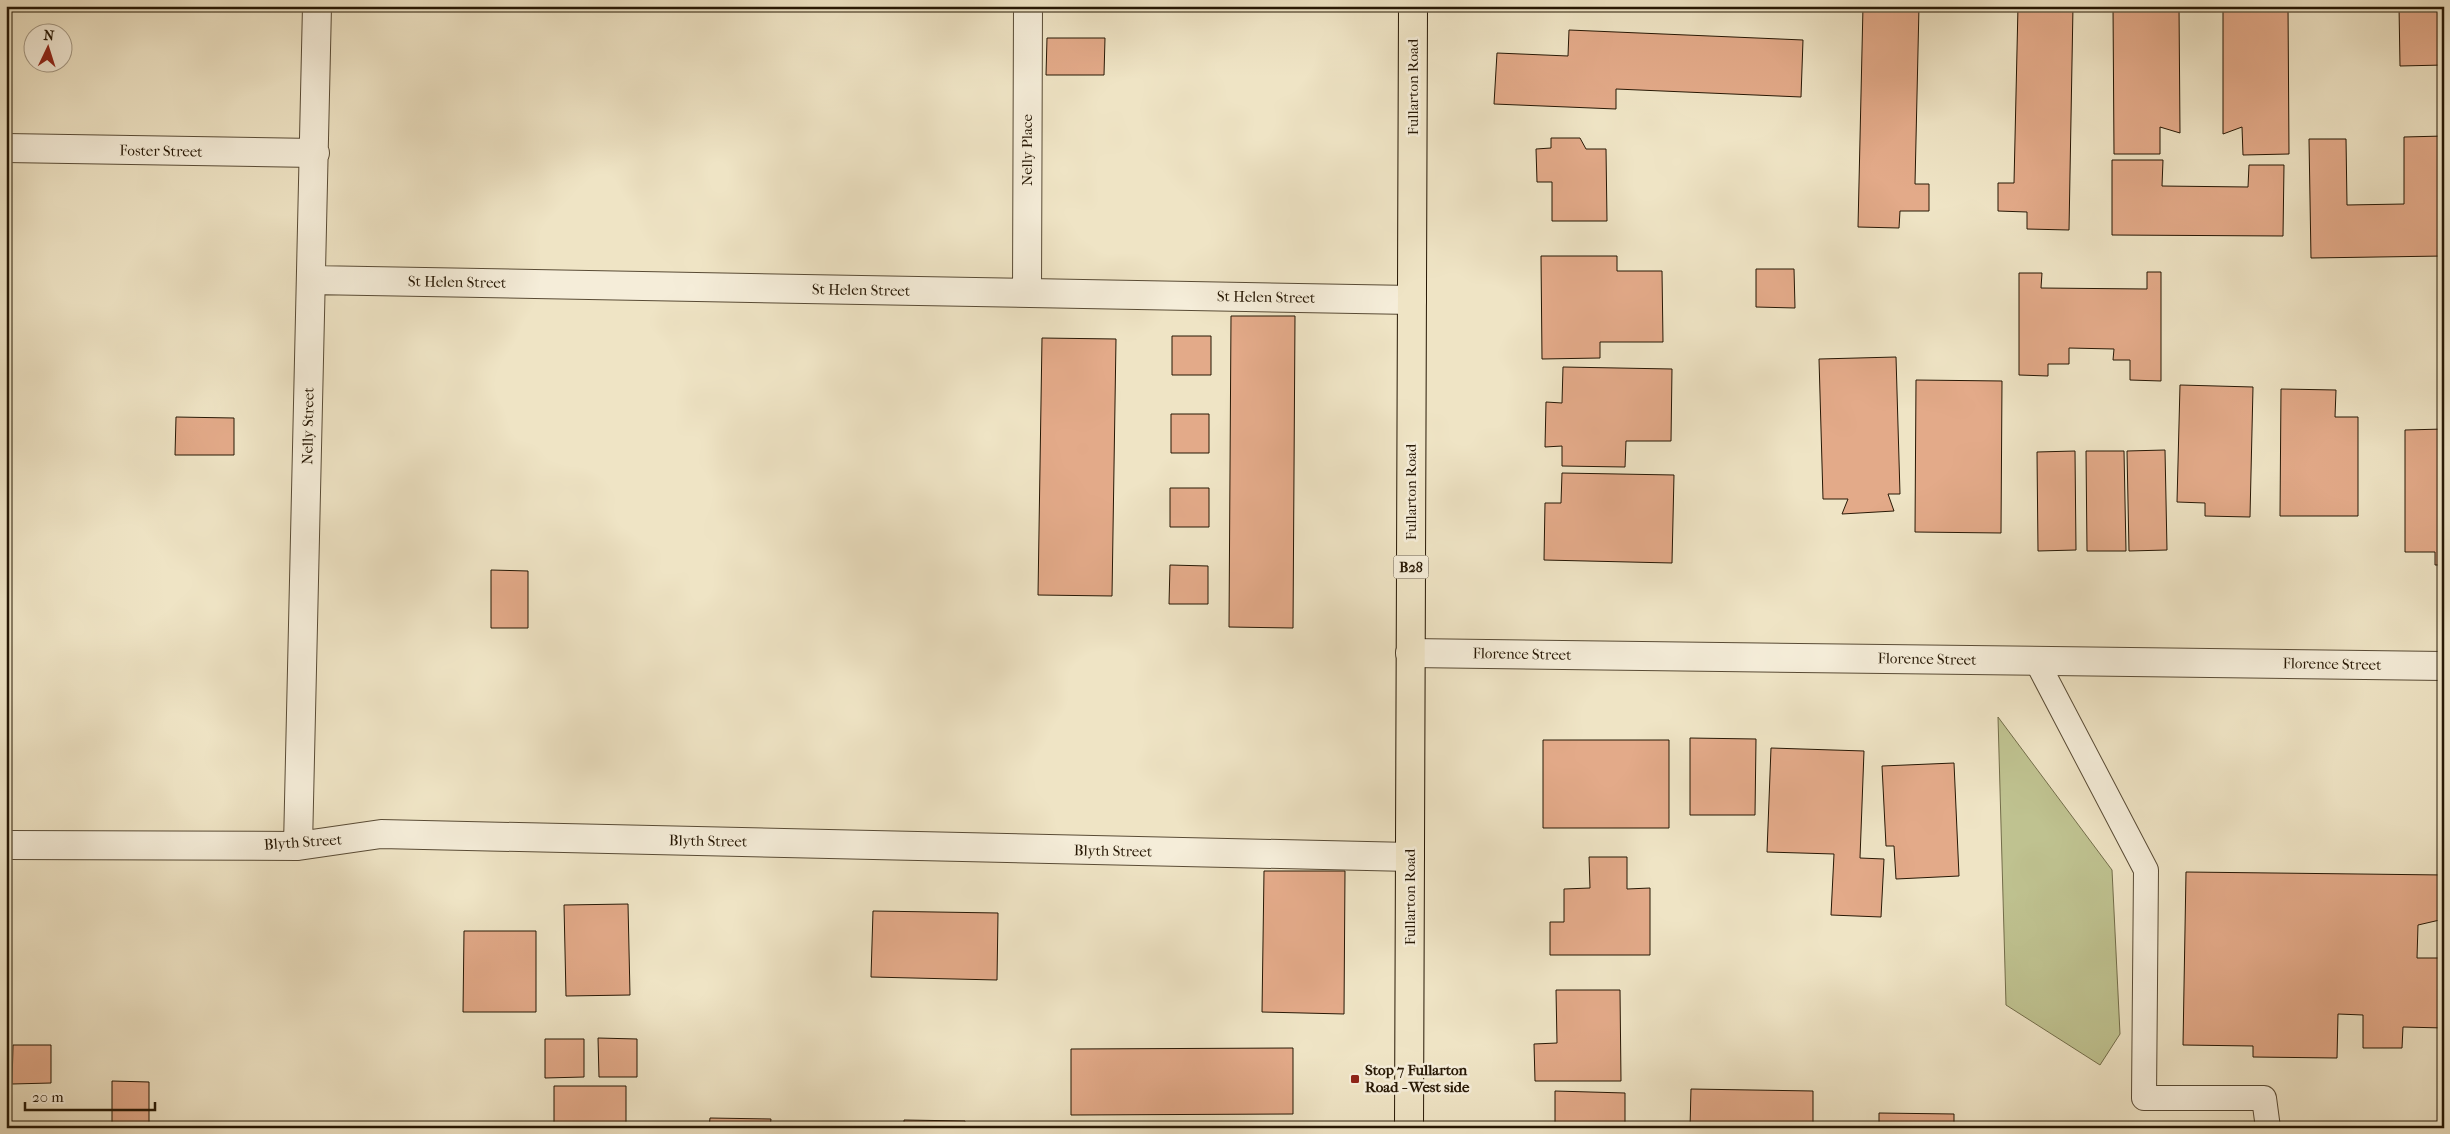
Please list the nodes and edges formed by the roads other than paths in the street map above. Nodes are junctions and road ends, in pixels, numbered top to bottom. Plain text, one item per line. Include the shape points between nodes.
1 (317, 6) edge
2 (1028, 6) edge
3 (1413, 6) edge
4 (6, 148) edge
5 (315, 153) junction
6 (311, 280) junction
7 (1027, 293) junction
8 (1412, 300) junction
9 (1410, 653) junction
10 (2036, 660) junction
11 (2444, 666) edge
12 (6, 845) edge
13 (298, 846) junction
14 (1410, 857) junction
15 (1409, 1128) edge
16 (2268, 1128) edge

1 - 5 street, Nelly Street
2 - 7 street, Nelly Place
3 - 8 main road, Fullarton Road / B28
4 - 5 street, Foster Street
5 - 6 street, Nelly Street
6 - 7 street, St Helen Street
6 - 13 street, Nelly Street
7 - 8 street, St Helen Street
8 - 9 main road, Fullarton Road / B28
9 - 10 street, Florence Street
9 - 14 main road, Fullarton Road / B28
10 - 11 street, Florence Street
10 - 16 lane via 2146,870 2144,1098 2264,1098
12 - 13 street, Blyth Street
13 - 14 street, Blyth Street via 381,834
14 - 15 main road, Fullarton Road / B28

